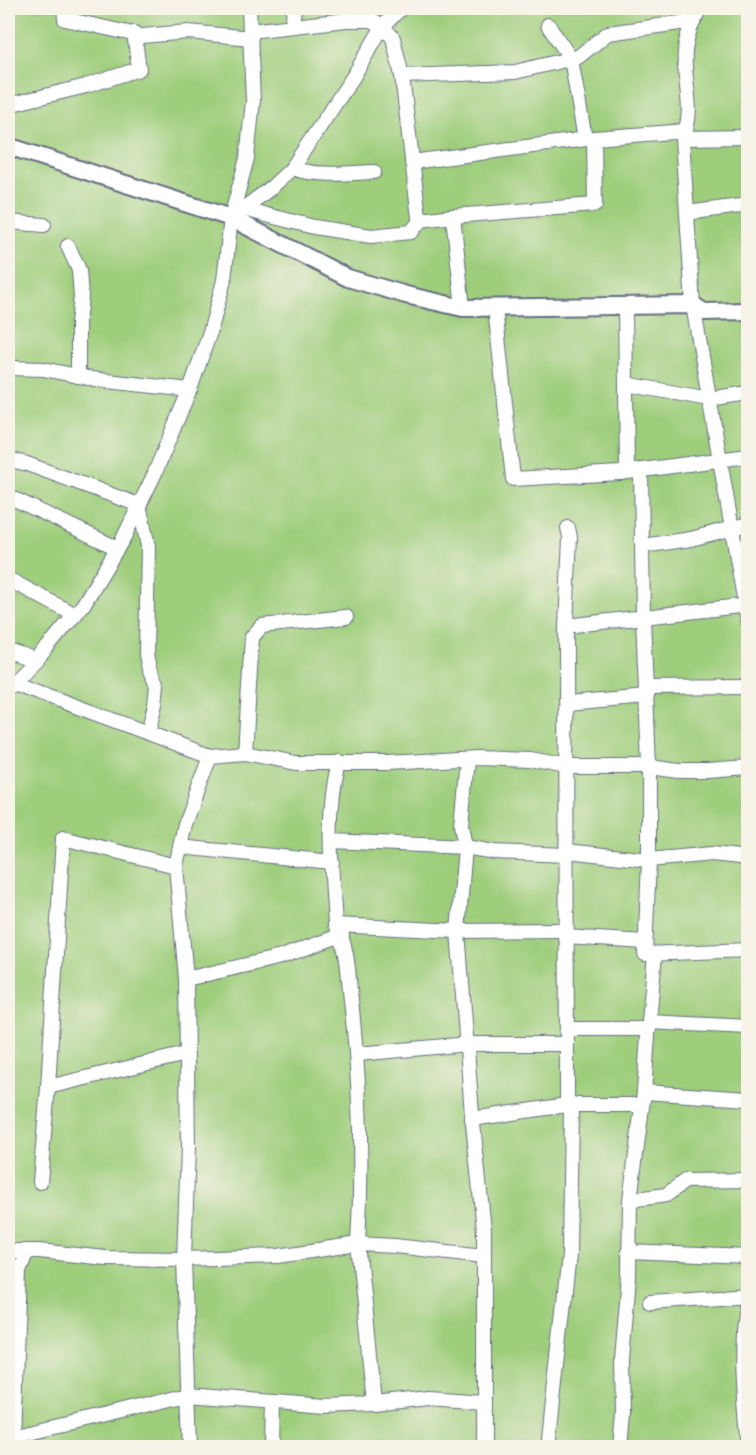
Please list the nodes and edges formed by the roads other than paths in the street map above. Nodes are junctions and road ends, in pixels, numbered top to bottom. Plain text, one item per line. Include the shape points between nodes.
1 (64, 8) edge
2 (249, 8) edge
3 (294, 8) edge
4 (401, 8) edge
5 (700, 8) edge
6 (346, 14) edge
7 (694, 21) junction
8 (548, 25) dead end
9 (292, 26) junction
10 (383, 26) junction
11 (134, 33) junction
12 (250, 34) junction
13 (571, 59) junction
14 (402, 76) junction
15 (8, 105) edge
16 (684, 135) junction
17 (748, 137) edge
18 (589, 139) junction
19 (8, 146) edge
20 (412, 162) junction
21 (292, 168) junction
22 (374, 172) dead end
23 (748, 204) edge
24 (687, 213) junction
25 (237, 214) junction
26 (453, 216) junction
27 (421, 220) junction
28 (8, 222) edge
29 (44, 225) dead end
30 (68, 246) dead end
31 (693, 305) junction
32 (625, 306) junction
33 (463, 308) junction
34 (495, 308) junction
35 (748, 311) edge
36 (8, 368) edge
37 (78, 376) junction
38 (626, 384) junction
39 (190, 390) junction
40 (748, 393) edge
41 (709, 399) junction
42 (748, 456) edge
43 (8, 459) edge
44 (719, 459) junction
45 (641, 470) junction
46 (627, 472) junction
47 (8, 496) edge
48 (139, 505) junction
49 (748, 524) edge
50 (568, 528) dead end
51 (731, 528) junction
52 (643, 546) junction
53 (117, 548) junction
54 (8, 579) edge
55 (748, 605) edge
56 (75, 615) junction
57 (346, 617) dead end
58 (643, 617) junction
59 (748, 621) edge
60 (566, 626) junction
61 (8, 651) edge
62 (35, 660) junction
63 (10, 686) edge
64 (748, 687) edge
65 (647, 692) junction
66 (567, 704) junction
67 (148, 733) junction
68 (245, 753) junction
69 (210, 756) junction
70 (467, 759) junction
71 (339, 762) junction
72 (567, 767) junction
73 (649, 767) junction
74 (748, 768) edge
75 (331, 842) junction
76 (180, 847) junction
77 (465, 847) junction
78 (567, 853) junction
79 (748, 858) edge
80 (649, 860) junction
81 (332, 862) junction
82 (176, 866) junction
83 (338, 930) junction
84 (458, 931) junction
85 (565, 933) junction
86 (645, 942) junction
87 (748, 950) edge
88 (655, 954) junction
89 (186, 980) junction
90 (649, 1025) junction
91 (748, 1027) edge
92 (567, 1036) junction
93 (468, 1044) junction
94 (186, 1054) junction
95 (357, 1054) junction
96 (48, 1087) junction
97 (643, 1098) junction
98 (748, 1099) edge
99 (569, 1105) junction
100 (472, 1119) junction
101 (748, 1180) edge
102 (40, 1182) dead end
103 (630, 1200) junction
104 (358, 1244) junction
105 (8, 1251) edge
106 (27, 1251) junction
107 (628, 1252) junction
108 (484, 1256) junction
109 (748, 1257) edge
110 (184, 1259) junction
111 (748, 1294) edge
112 (650, 1302) dead end
113 (188, 1395) junction
114 (272, 1402) junction
115 (484, 1402) junction
116 (374, 1404) junction
117 (11, 1442) edge
118 (748, 1446) edge
119 (190, 1448) edge
120 (271, 1448) edge
121 (484, 1448) edge
122 (548, 1448) edge
123 (620, 1448) edge

1 - 11 street via 65,19
2 - 12 street
3 - 9 street
4 - 10 street
5 - 7 street
6 - 9 street
6 - 10 street
7 - 13 street via 608,33
7 - 16 street via 684,54 690,123
8 - 13 street
9 - 12 street
10 - 14 street via 393,38
10 - 21 street
11 - 12 street
11 - 15 street via 139,69
12 - 25 street via 253,101
13 - 14 street via 515,72
13 - 18 street
14 - 20 street
16 - 17 street
16 - 18 street
16 - 24 street
18 - 20 street
18 - 26 street via 595,206
19 - 25 street
20 - 27 street
21 - 22 street via 340,174
21 - 25 street
23 - 24 street
24 - 31 street
25 - 27 street via 371,236 411,232
25 - 33 street via 348,278
25 - 39 street via 211,329
26 - 27 street
26 - 33 street
28 - 29 street
30 - 37 street via 79,270
31 - 32 street
31 - 35 street via 704,312
31 - 41 street
32 - 34 street
32 - 38 street
33 - 34 street
34 - 46 street via 513,479
36 - 37 street
37 - 39 street
38 - 41 street
38 - 46 street
39 - 48 street
40 - 41 street
41 - 44 street
42 - 44 street
43 - 48 street
44 - 45 street
44 - 51 street
45 - 46 street
45 - 52 street
47 - 53 street
48 - 53 street
48 - 67 street via 148,546 146,655 157,685
49 - 51 street
50 - 60 street
51 - 52 street
51 - 55 street
52 - 58 street
53 - 56 street
54 - 56 street
55 - 58 street
55 - 59 street
56 - 62 street
57 - 68 street via 262,626 252,637
58 - 60 street
58 - 65 street
60 - 66 street
61 - 62 street
62 - 63 street
63 - 67 street
64 - 65 street
65 - 66 street
65 - 73 street
66 - 72 street
67 - 69 street
68 - 69 street
68 - 71 street via 296,763
69 - 76 street
70 - 71 street via 387,764
70 - 72 street via 530,760
70 - 77 street via 461,825
71 - 75 street via 334,781
72 - 73 street
72 - 78 street
73 - 74 street via 679,771
73 - 80 street
75 - 77 street
75 - 81 street
76 - 81 street
76 - 82 street
77 - 78 street via 494,852
77 - 84 street
78 - 80 street
78 - 85 street
79 - 80 street via 712,854
80 - 86 street
81 - 83 street
82 - 89 street
82 - 96 street via 63,838
83 - 84 street
83 - 89 street via 281,957
83 - 95 street
84 - 85 street
84 - 93 street
85 - 86 street
85 - 92 street
86 - 88 street via 645,954
87 - 88 street
88 - 90 street
89 - 94 street
90 - 91 street
90 - 92 street
90 - 97 street
92 - 93 street
92 - 99 street
93 - 95 street
93 - 100 street
94 - 96 street
94 - 110 street
95 - 104 street via 361,1200
96 - 102 street
97 - 98 street
97 - 99 street
97 - 103 street
99 - 100 street
99 - 122 street via 569,1255
100 - 108 street
101 - 103 street via 685,1181 666,1195
103 - 107 street
104 - 108 street
104 - 110 street via 278,1256
104 - 116 street
105 - 106 street
106 - 110 street via 105,1258
106 - 117 street via 19,1271
107 - 109 street
107 - 123 street
108 - 115 street
110 - 113 street
111 - 112 street
111 - 118 street via 742,1383
113 - 114 street
113 - 117 street
113 - 119 street
114 - 116 street
114 - 120 street
115 - 116 street via 428,1398
115 - 121 street

